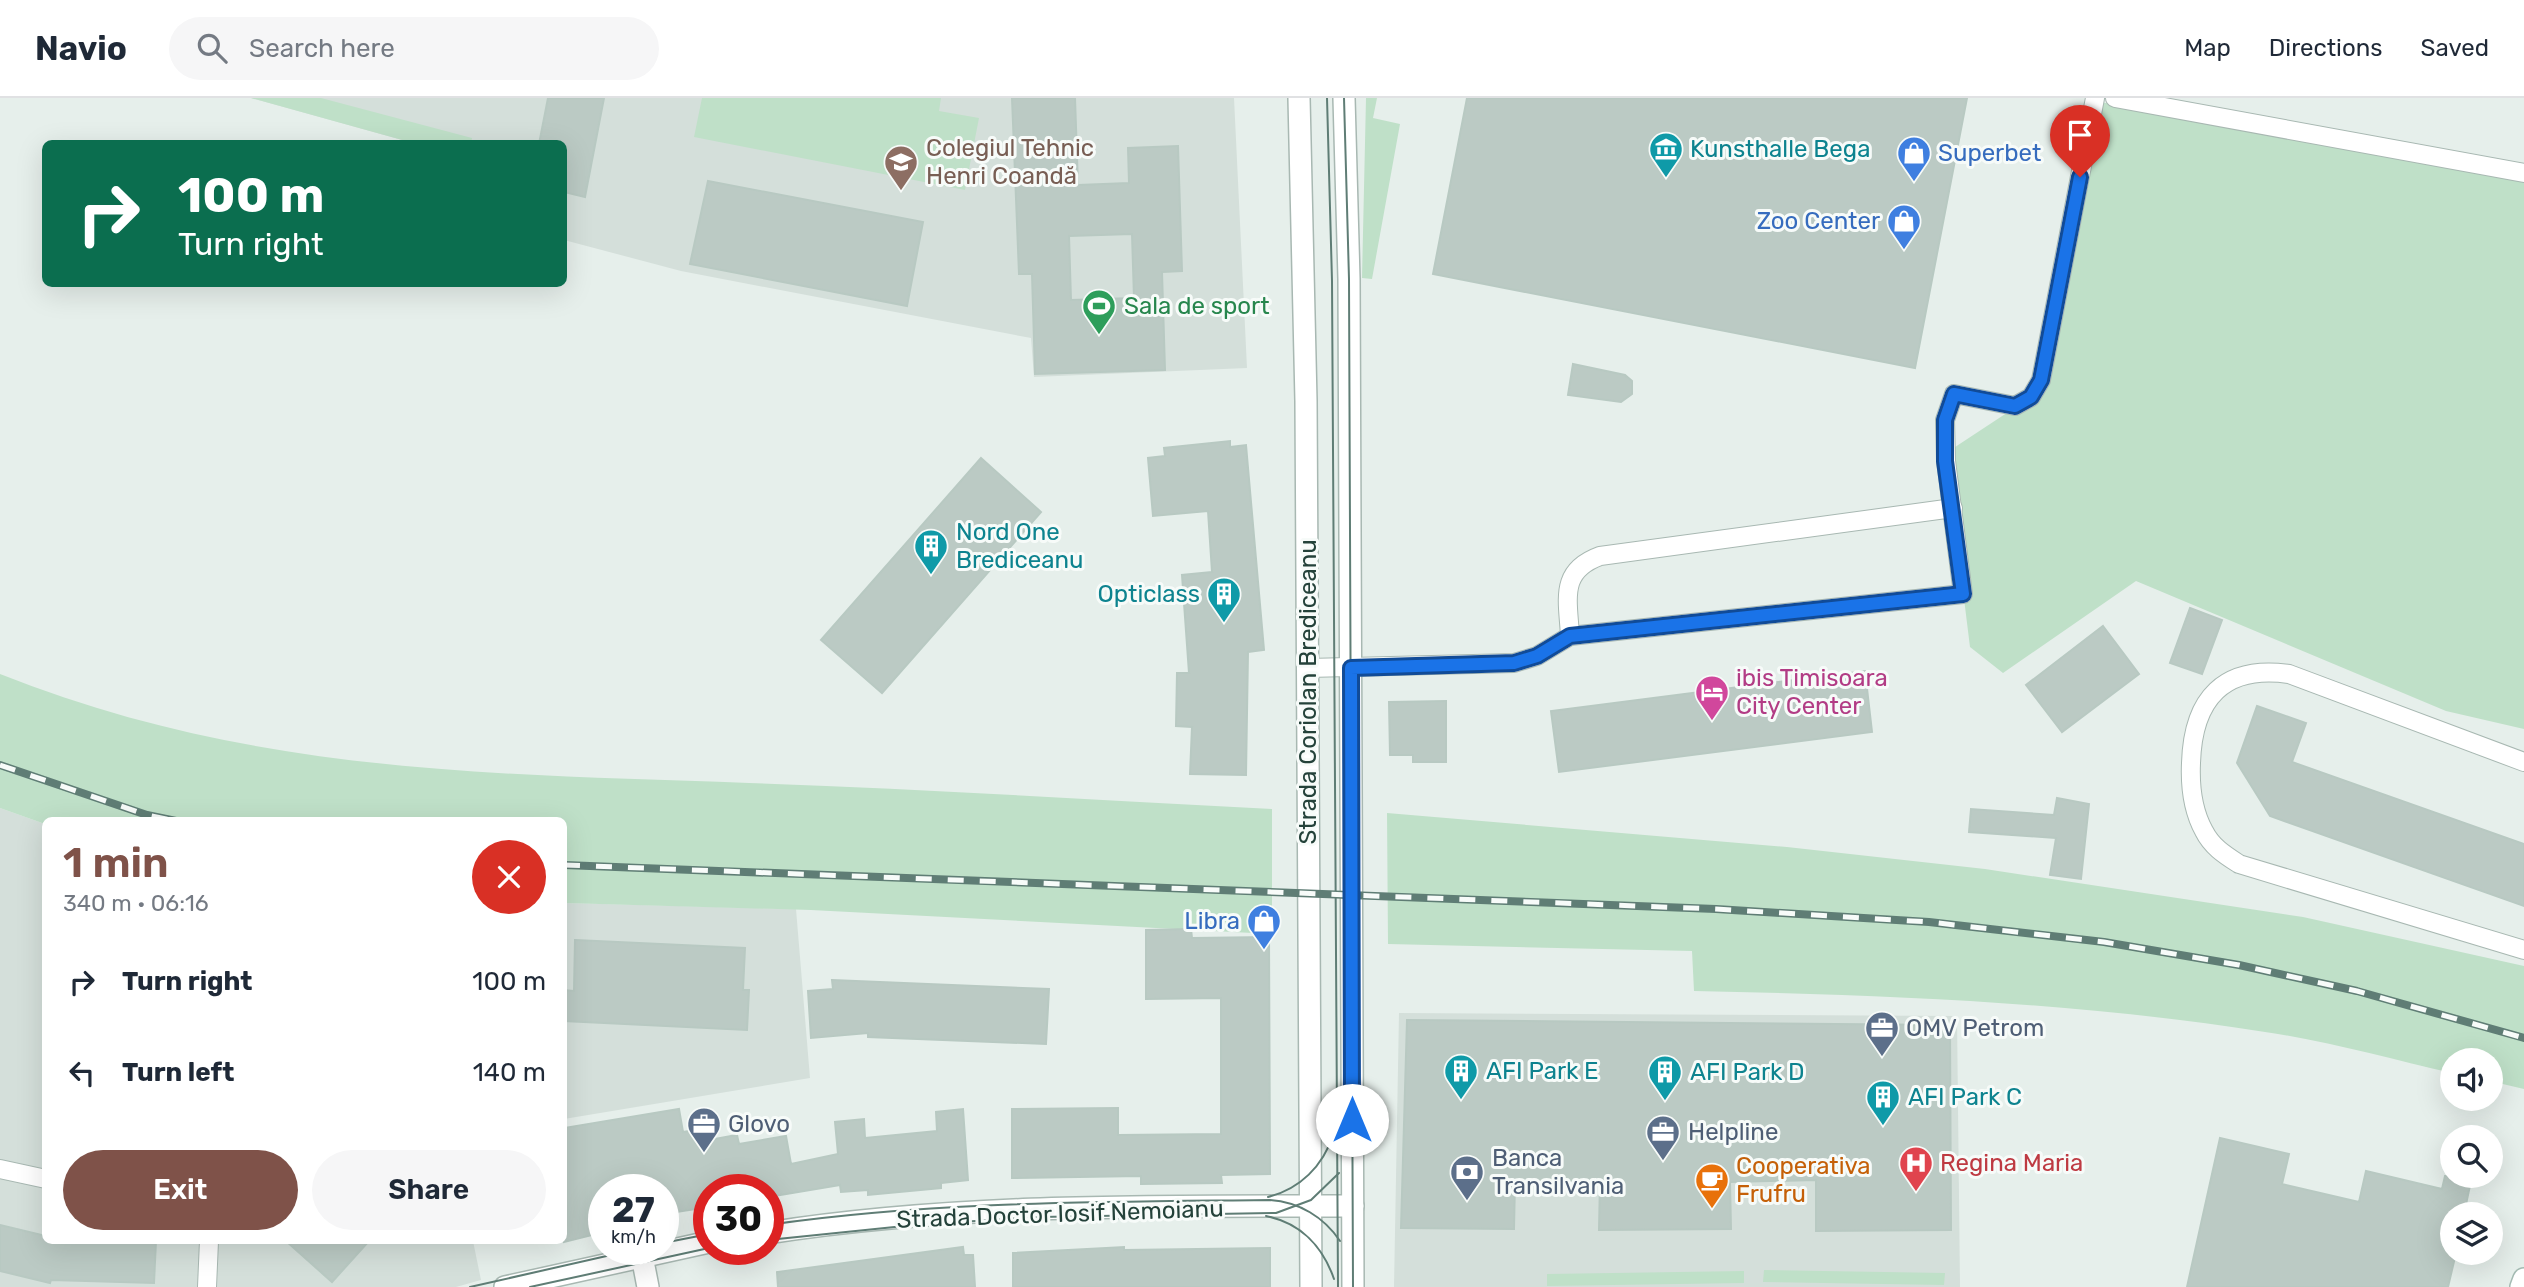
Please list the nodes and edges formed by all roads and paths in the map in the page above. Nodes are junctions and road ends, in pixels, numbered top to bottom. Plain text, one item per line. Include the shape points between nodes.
1 (1299, 98) edge
2 (1344, 98) edge
3 (2095, 98) edge
4 (2115, 98) edge
5 (2524, 173) edge
6 (1953, 508) junction
7 (1570, 636) junction
8 (1308, 668) junction
9 (1351, 668) junction
10 (2524, 762) edge
11 (2524, 950) edge
12 (0, 1169) edge
13 (42, 1178) edge
14 (1311, 1206) junction
15 (1353, 1206) junction
16 (784, 1231) edge
17 (209, 1244) edge
18 (602, 1265) edge
19 (644, 1265) edge
20 (2524, 1279) edge
21 (206, 1287) edge
22 (505, 1287) edge
23 (648, 1287) edge
24 (1311, 1287) edge
25 (1353, 1287) edge
26 (2521, 1287) edge

1 - 8 street, Strada Coriolan Brediceanu
2 - 9 street, Strada Coriolan Brediceanu
3 - 6 lane via 2041,380 2031,397 2015,406 1954,394 1945,420 1945,461
4 - 5 lane
6 - 7 lane via 1600,556 1572,574 1567,598
6 - 7 lane via 1963,594
7 - 9 lane via 1537,656 1514,663
8 - 9 lane
8 - 14 street, Strada Coriolan Brediceanu
9 - 15 street, Strada Coriolan Brediceanu
10 - 11 lane via 2289,674 2263,670 2244,675 2208,698 2197,719 2190,780 2204,831 2217,850 2239,864
12 - 13 lane
14 - 15 street, Strada Doctor Iosif Nemoianu
14 - 16 street, Strada Doctor Iosif Nemoianu via 978,1213
14 - 24 street, Strada Coriolan Brediceanu
15 - 25 street, Strada Coriolan Brediceanu
17 - 21 lane
18 - 22 street
19 - 23 street
20 - 26 street

